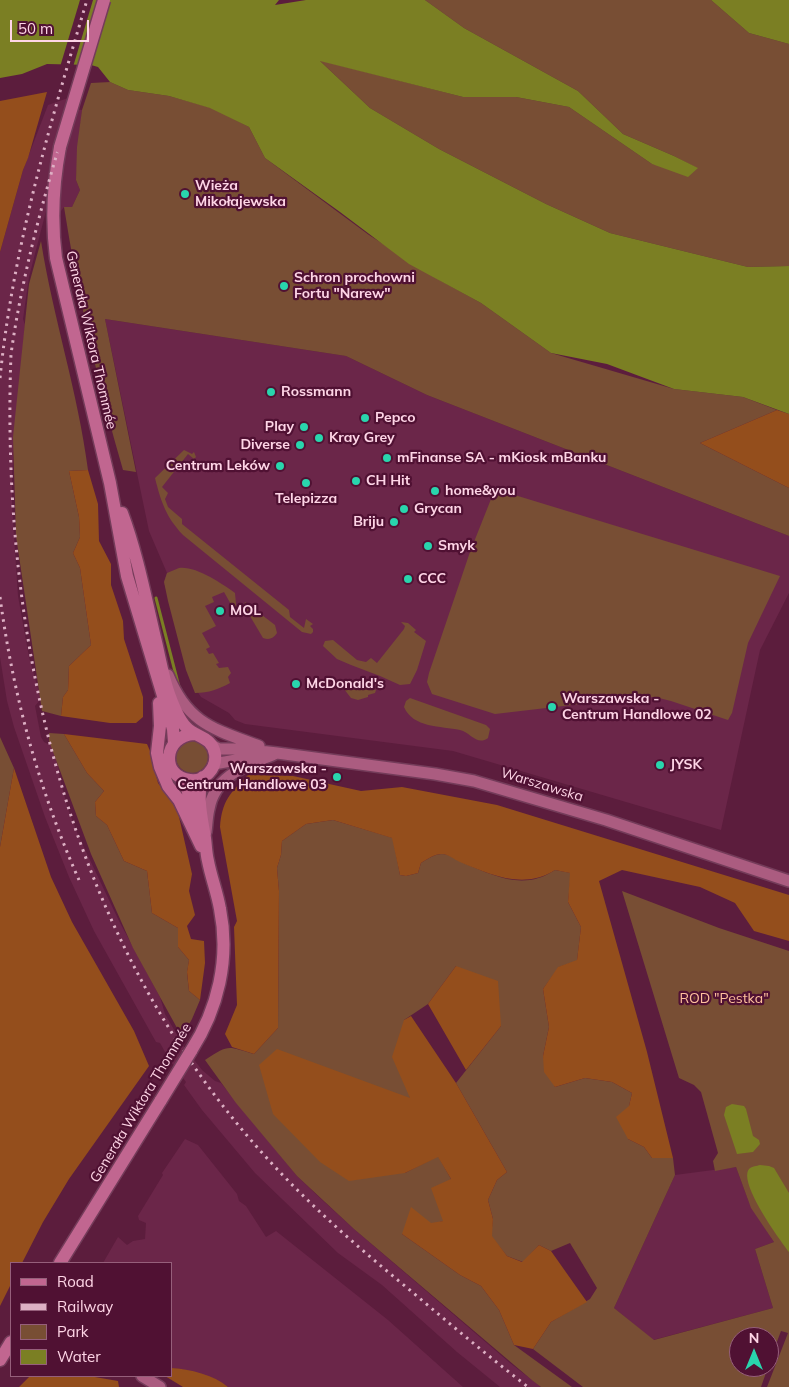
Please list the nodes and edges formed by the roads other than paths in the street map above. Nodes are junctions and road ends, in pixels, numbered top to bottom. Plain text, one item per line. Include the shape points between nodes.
1 (104, 0) edge
2 (110, 483) junction
3 (159, 658) junction
4 (158, 683) junction
5 (194, 734) junction
6 (174, 742) junction
7 (213, 746) junction
8 (277, 753) junction
9 (214, 764) junction
10 (203, 778) junction
11 (185, 779) junction
12 (203, 842) junction
13 (789, 881) edge
14 (61, 1262) edge
15 (10, 1344) edge
16 (0, 1360) edge
17 (145, 1377) edge
18 (160, 1387) edge

1 - 2 main road, Generała Wiktora Thommée, bridge via 60,147 52,214 59,274
2 - 3 main road, Generała Wiktora Thommée via 125,521
2 - 4 main road, Generała Wiktora Thommée via 127,576
3 - 5 main road, Generała Wiktora Thommée via 178,715
3 - 8 main road via 178,697 201,722
4 - 6 main road, Generała Wiktora Thommée
4 - 12 main road via 160,726 157,753 160,768
5 - 6 main road via 182,736
5 - 7 main road
6 - 11 main road via 169,762 175,773
7 - 8 main road, Warszawska
7 - 9 main road
8 - 9 main road, Warszawska
8 - 12 main road via 237,770 218,787 209,808
8 - 13 main road, Warszawska via 474,781 606,820
9 - 10 main road
10 - 11 main road
10 - 12 main road, Generała Wiktora Thommée via 200,786
11 - 12 main road, Generała Wiktora Thommée
12 - 14 main road, Generała Wiktora Thommée, bridge via 220,910 223,949 222,972 209,1018 192,1051
15 - 16 main road
17 - 18 main road

